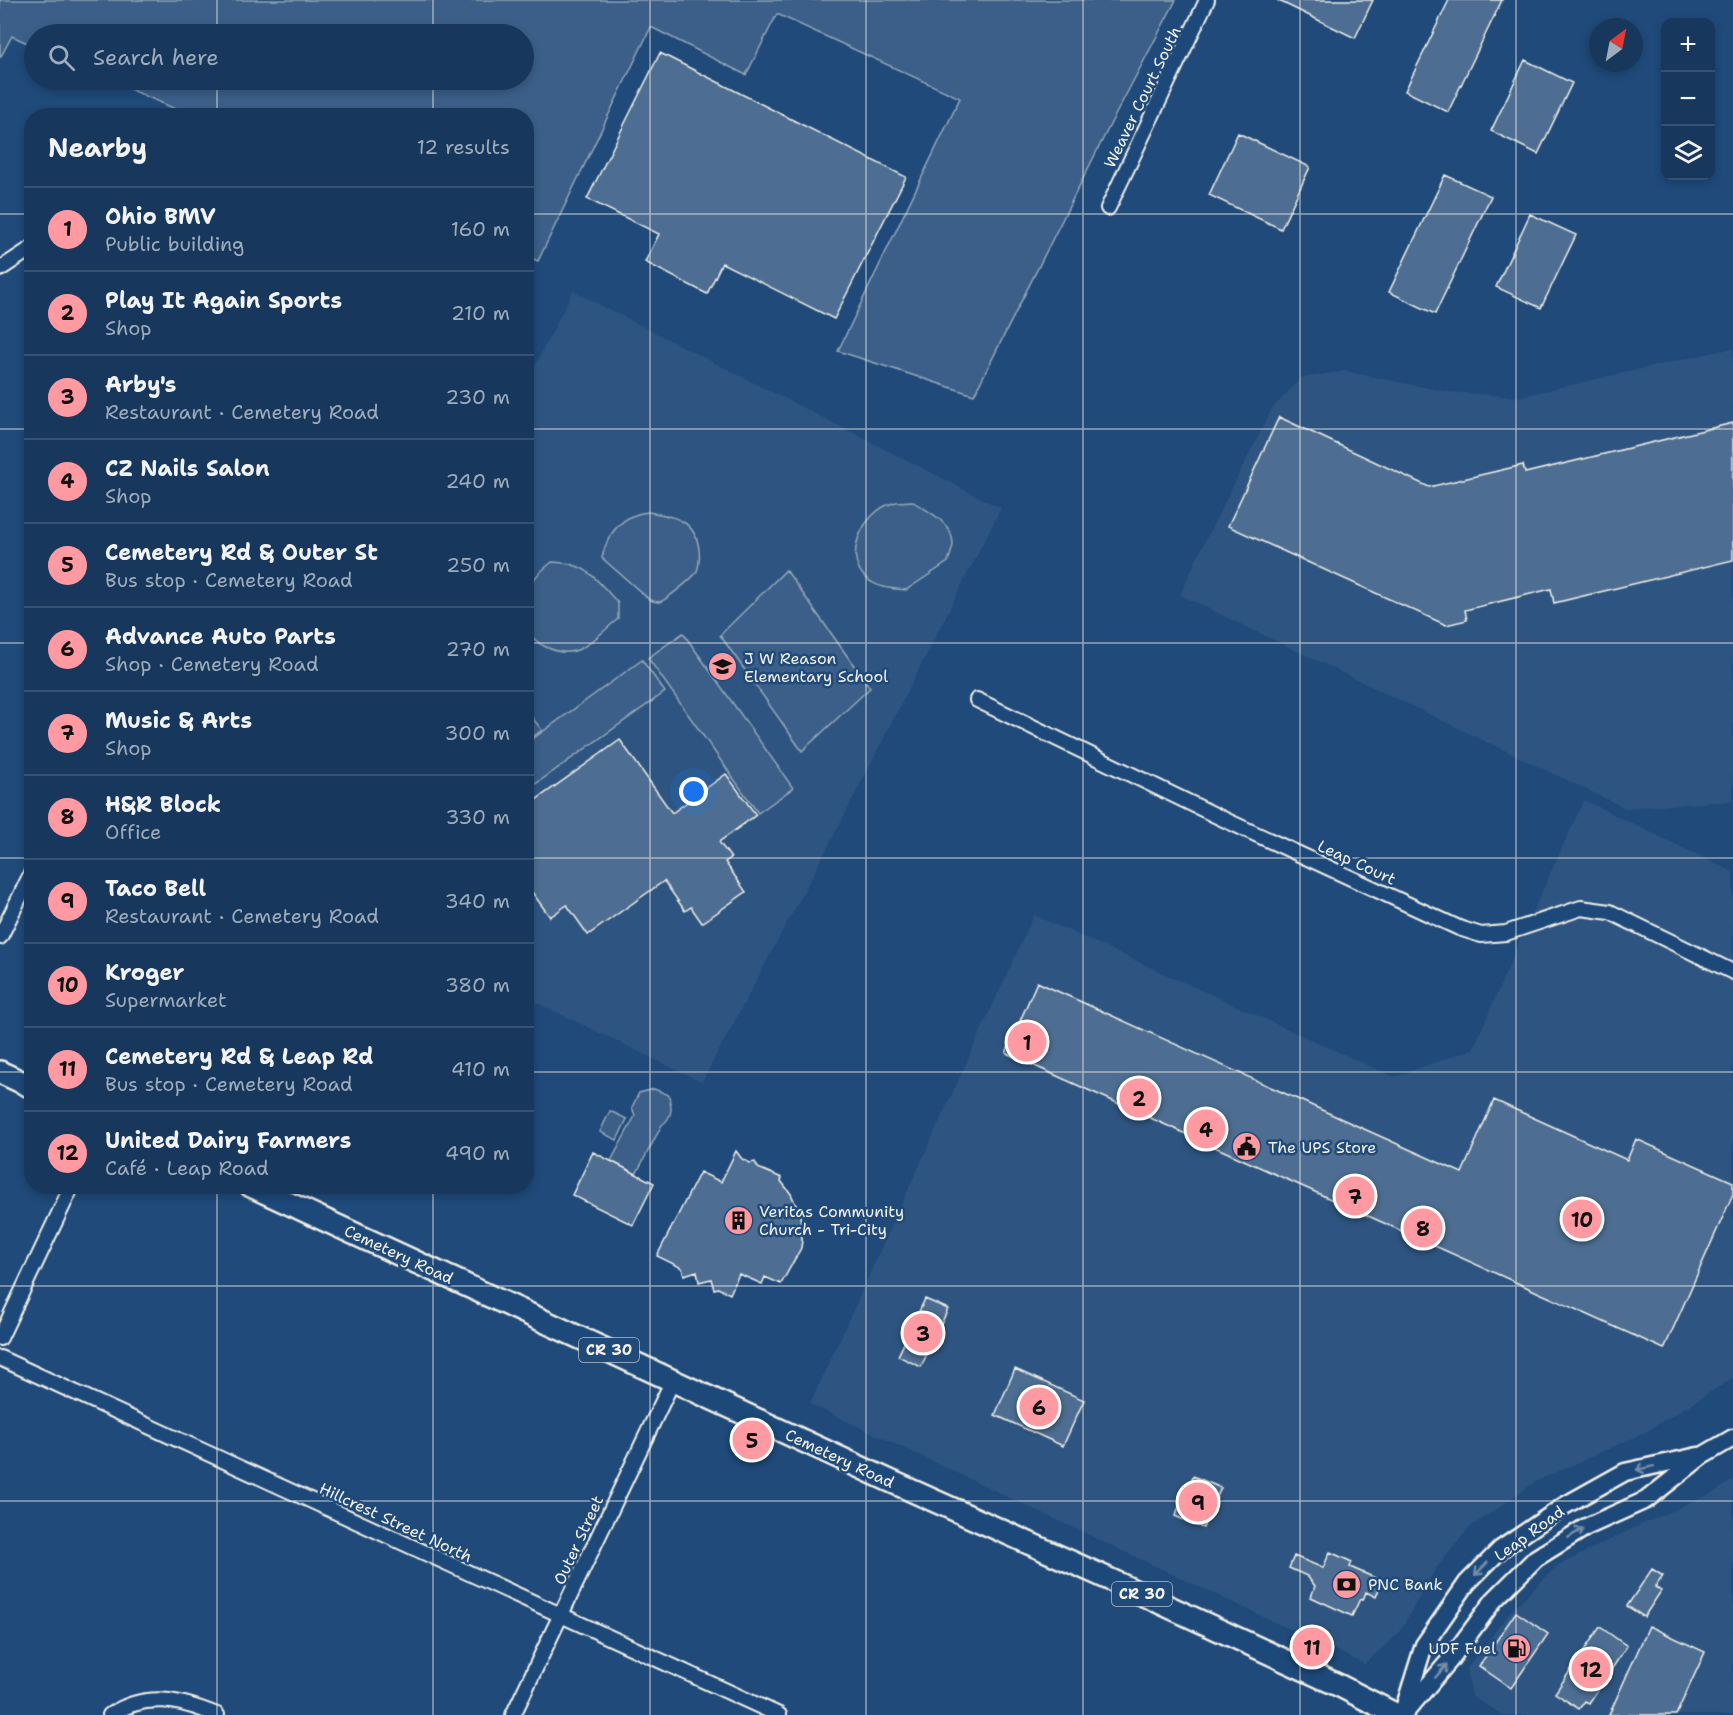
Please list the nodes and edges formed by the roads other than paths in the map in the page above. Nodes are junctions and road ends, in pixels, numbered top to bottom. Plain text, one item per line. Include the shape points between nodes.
1 (1207, 0) edge
2 (1108, 208) dead end
3 (24, 253) edge
4 (0, 269) edge
5 (977, 700) dead end
6 (24, 888) edge
7 (0, 937) edge
8 (1733, 972) edge
9 (0, 1072) edge
10 (24, 1083) edge
11 (68, 1194) edge
12 (267, 1194) edge
13 (0, 1338) edge
14 (0, 1358) edge
15 (673, 1380) junction
16 (1733, 1438) edge
17 (1702, 1456) junction
18 (561, 1615) junction
19 (110, 1715) edge
20 (217, 1715) edge
21 (513, 1715) edge
22 (779, 1715) edge
23 (1397, 1715) edge
24 (1402, 1715) edge

1 - 2 street, Weaver Court South
3 - 4 street
5 - 8 street, Leap Court via 1459,928 1482,935 1506,933 1581,908 1610,912
6 - 7 street
9 - 10 main road
11 - 13 street
12 - 15 main road, Cemetery Road / CR 30
14 - 18 street, Hillcrest Street North
15 - 18 street, Outer Street
15 - 23 main road, Cemetery Road / CR 30
16 - 17 street, Leap Road
24 -> 17 street, Leap Road via 1494,1600 1536,1558 1586,1527 1646,1500
17 -> 24 street, Leap Road via 1625,1472 1564,1506 1501,1549 1467,1583 1424,1645
18 - 21 street, Outer Street
18 - 22 street, Hillcrest Street North
19 - 20 street via 141,1702 165,1699

